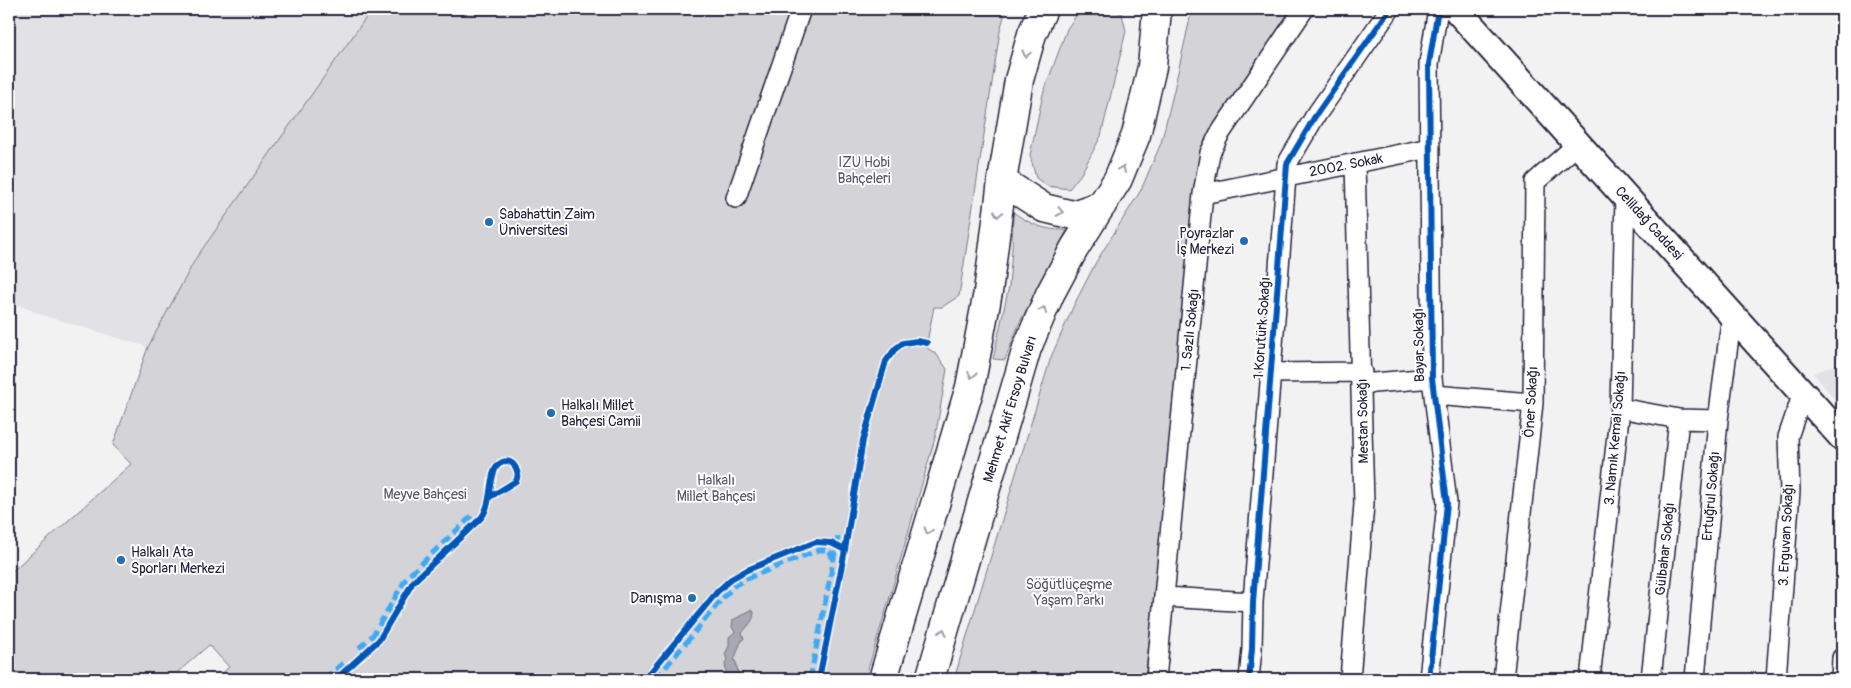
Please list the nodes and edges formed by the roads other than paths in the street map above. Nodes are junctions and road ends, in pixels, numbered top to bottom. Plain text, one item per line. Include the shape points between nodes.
1 (801, 9) edge
2 (1043, 9) edge
3 (1304, 9) edge
4 (1390, 9) edge
5 (1438, 9) edge
6 (1456, 9) edge
7 (1149, 15) edge
8 (1578, 144) junction
9 (1430, 148) junction
10 (1355, 163) junction
11 (1285, 177) junction
12 (1002, 181) junction
13 (1203, 194) junction
14 (1626, 196) junction
15 (736, 198) dead end
16 (1102, 205) junction
17 (1732, 314) junction
18 (1271, 374) junction
19 (1362, 378) junction
20 (1433, 386) junction
21 (1803, 393) junction
22 (1534, 403) junction
23 (1620, 408) junction
24 (1679, 419) junction
25 (1718, 420) junction
26 (1842, 437) edge
27 (1164, 597) junction
28 (1253, 602) junction
29 (1842, 658) edge
30 (930, 678) edge
31 (883, 679) edge
32 (1156, 679) edge
33 (1249, 679) edge
34 (1350, 679) edge
35 (1429, 679) edge
36 (1503, 679) edge
37 (1590, 679) edge
38 (1651, 679) edge
39 (1695, 679) edge
40 (1776, 679) edge
41 (1841, 679) edge

1 - 15 street
2 -> 12 main road via 1019,80
3 - 13 street, 1. Sazlı Sokağı via 1219,134 1210,153
4 - 11 street, 1 Korutürk Sokağı via 1314,118 1287,164
5 - 9 street, Bayar Sokağı via 1429,64
6 - 8 street, Celildağ Caddesi
16 -> 7 main road, Mehmet Akif Ersoy Bulvarı via 1118,179 1136,135 1152,67
8 - 14 street, Celildağ Caddesi
8 - 22 street, Öner Sokağı via 1535,182
9 - 10 street, 2002. Sokak
9 - 20 street, Bayar Sokağı
10 - 11 street, 2002. Sokak
10 - 19 street, Mestan Sokağı
11 - 13 street, 2002. Sokak
11 - 18 street, 1 Korutürk Sokağı
12 -> 16 main road via 1044,208 1074,214
12 -> 31 main road via 988,292 970,388
13 - 27 street, 1. Sazlı Sokağı
14 - 17 street, Celildağ Caddesi
14 - 23 street, 3. Namık Kemal Sokağı
30 -> 16 main road, Mehmet Akif Ersoy Bulvarı via 1027,348 1050,294
17 - 21 street, Celildağ Caddesi
17 - 25 street, Ertuğrul Sokağı
18 - 19 street
18 - 28 street, 1 Korutürk Sokağı
19 - 20 street
19 - 34 street, Mestan Sokağı via 1364,504
20 - 22 street
20 - 35 street, Bayar Sokağı via 1447,503
21 - 26 street, Celildağ Caddesi
21 - 40 street, 3. Erguvan Sokağı via 1788,437 1790,491
22 - 36 street, Öner Sokağı
23 - 24 street
23 - 37 street, 3. Namık Kemal Sokağı
24 - 25 street
24 - 38 street, Gülbahar Sokağı
25 - 39 street, Ertuğrul Sokağı
27 - 28 street
27 - 32 street, 1. Sazlı Sokağı
28 - 33 street, 1 Korutürk Sokağı
29 - 41 street

